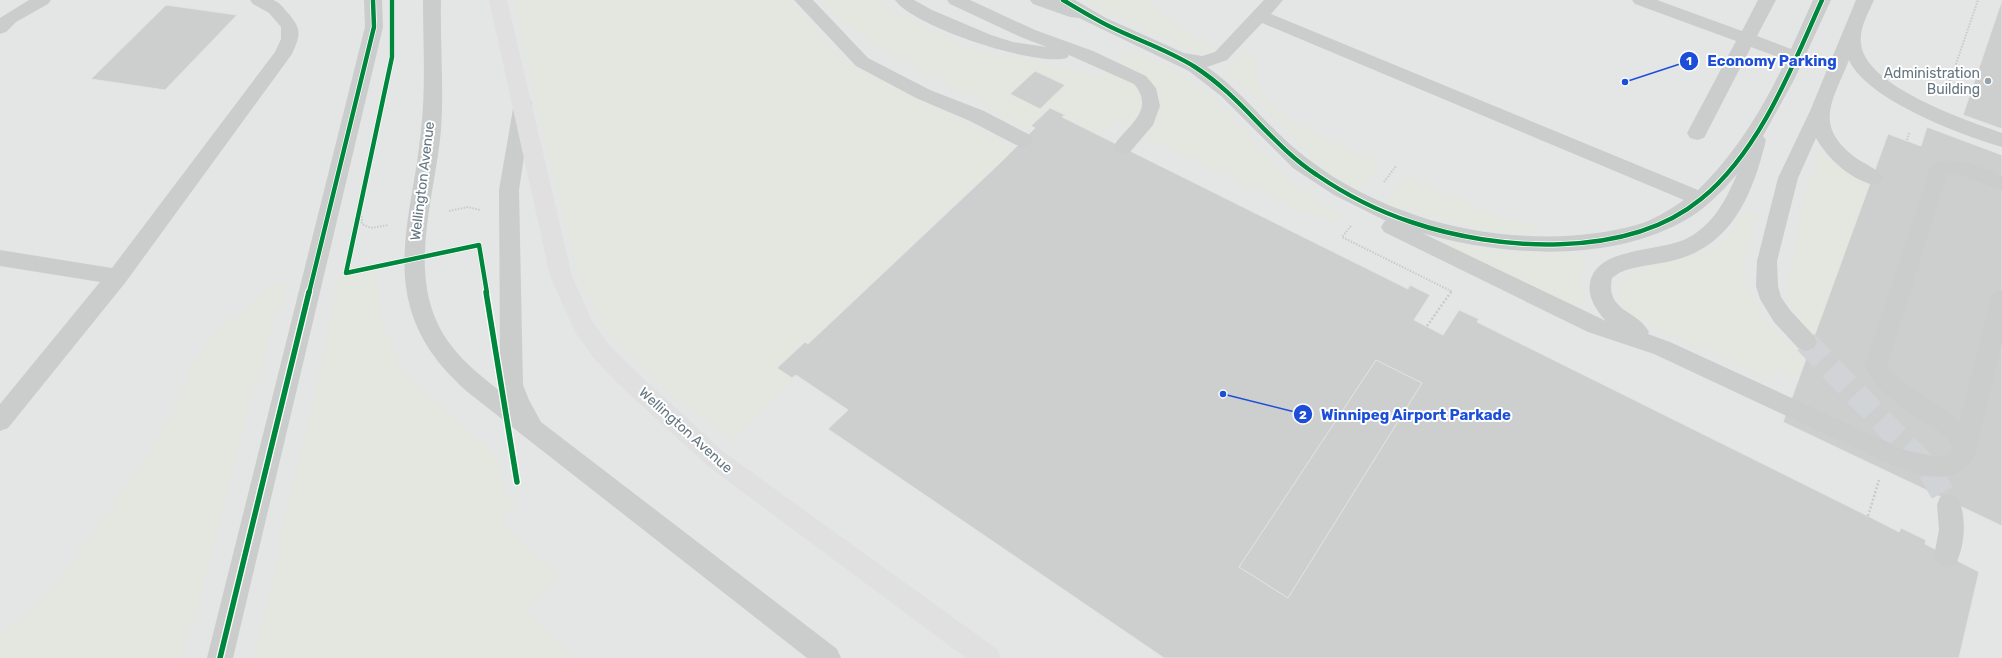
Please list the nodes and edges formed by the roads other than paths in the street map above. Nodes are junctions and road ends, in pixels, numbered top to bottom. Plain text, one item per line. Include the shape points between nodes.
1 (42, 0) edge
2 (259, 0) edge
3 (373, 0) edge
4 (432, 0) edge
5 (498, 0) edge
6 (803, 0) edge
7 (904, 0) edge
8 (927, 0) edge
9 (956, 0) edge
10 (985, 0) edge
11 (1039, 0) edge
12 (1274, 0) edge
13 (1641, 0) edge
14 (1767, 0) edge
15 (1822, 0) edge
16 (1865, 0) edge
17 (1067, 2) edge
18 (1259, 15) junction
19 (1100, 22) junction
20 (0, 28) edge
21 (1852, 29) junction
22 (1747, 39) junction
23 (1083, 55) junction
24 (1175, 56) junction
25 (1796, 57) junction
26 (523, 103) junction
27 (1819, 111) junction
28 (1697, 133) dead end
29 (1757, 134) junction
30 (1023, 140) dead end
31 (2002, 140) edge
32 (1279, 145) junction
33 (1123, 147) dead end
34 (1873, 178) dead end
35 (2002, 184) edge
36 (1700, 199) junction
37 (0, 258) edge
38 (117, 277) junction
39 (2002, 298) edge
40 (1806, 342) tunnel mouth
41 (1662, 348) junction
42 (0, 421) edge
43 (1964, 446) junction
44 (1949, 505) tunnel mouth
45 (1947, 556) dead end
46 (220, 658) edge
47 (810, 658) edge
48 (828, 658) edge
49 (988, 658) edge

1 - 20 street via 10,18
2 - 38 street via 275,9 290,26 290,38 283,54
3 - 46 street via 374,27
4 - 48 street, Wellington Avenue via 431,130 414,240 413,267 416,293 434,338 450,360 473,383
5 - 26 main road, Wellington Avenue
6 - 30 street via 862,62 923,94 980,117
7 - 23 street via 918,10 986,42 1036,52
8 - 23 street via 1003,36
9 - 23 street via 1029,34
10 - 23 street via 1043,26
11 - 19 street
12 - 18 street
13 - 22 street
14 - 22 street
15 - 25 street
16 - 21 street
17 - 19 street
18 - 24 street via 1216,60 1194,61
18 - 36 street
19 - 24 street
21 - 27 street
21 - 31 street via 1852,45 1860,62 1889,90 1934,114
22 - 25 street
22 - 28 street
23 - 33 street via 1109,64 1140,80 1151,98 1151,106 1144,125
24 - 32 street via 1223,87
25 - 29 street
26 - 47 street, Wellington Avenue via 509,190 512,385 518,403 546,444 576,475
26 - 49 main road, Wellington Avenue via 561,276 583,326 601,351 717,460
27 - 34 street via 1819,121 1828,142 1846,161
27 - 40 street via 1788,178 1767,261 1766,275 1771,299 1782,316
29 - 36 street
29 - 41 street via 1749,172 1718,227 1685,249 1614,265 1602,275 1601,297 1612,315
32 - 36 street via 1314,174 1340,190 1389,213 1446,232 1503,241 1561,243 1616,237 1660,224
32 - 41 street via 1301,173 1338,201 1596,326
35 - 43 street via 1957,167 1945,166 1938,170 1876,366 1887,382 1955,430
37 - 38 street
38 - 42 street
39 - 43 street
41 - 43 street via 1784,406 1922,466 1942,467 1958,462 1963,455
44 - 45 street via 1952,534

